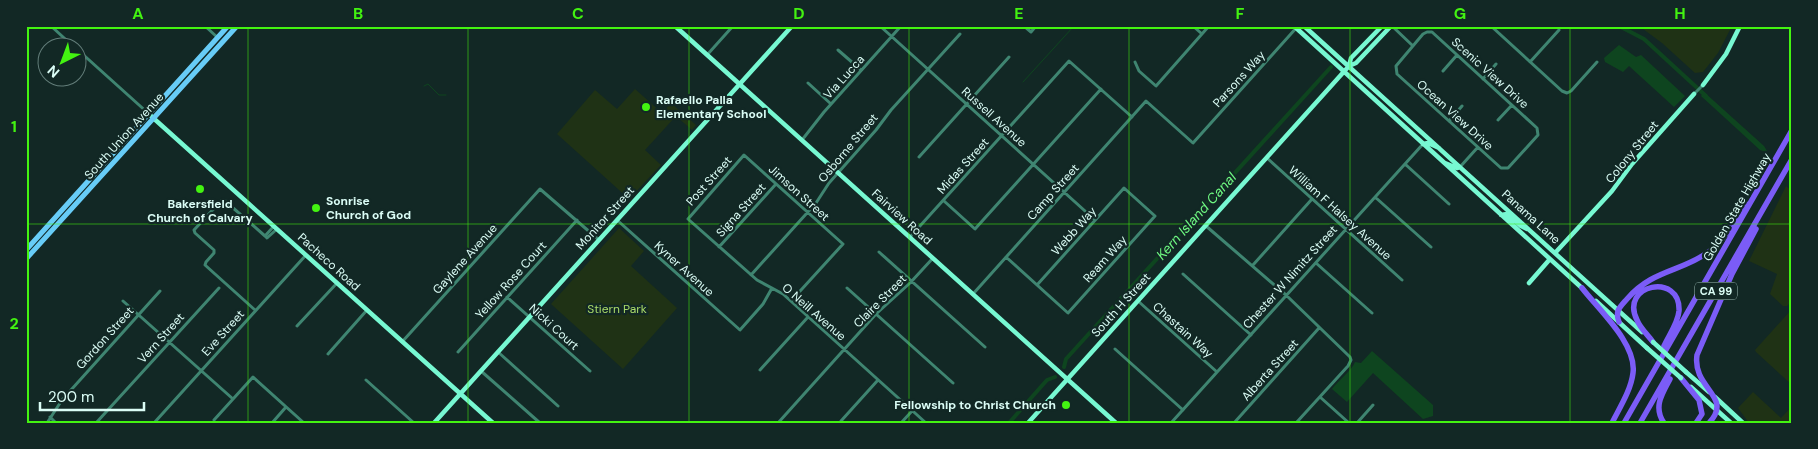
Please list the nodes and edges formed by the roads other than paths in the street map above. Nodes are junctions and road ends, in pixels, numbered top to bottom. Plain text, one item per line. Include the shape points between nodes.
1 (51, 26) edge
2 (205, 26) edge
3 (228, 26) edge
4 (232, 26) edge
5 (237, 26) edge
6 (675, 26) edge
7 (733, 26) edge
8 (792, 26) edge
9 (880, 26) edge
10 (901, 26) edge
11 (1024, 26) edge
12 (1036, 26) edge
13 (1193, 26) edge
14 (1210, 26) edge
15 (1304, 26) edge
16 (1383, 26) edge
17 (1391, 26) edge
18 (1740, 26) edge
19 (1296, 27) edge
20 (1494, 27) edge
21 (1559, 30) dead end
22 (960, 34) dead end
23 (1202, 34) junction
24 (892, 36) junction
25 (64, 38) edge
26 (218, 38) junction
27 (1375, 43) junction
28 (221, 44) junction
29 (1413, 46) junction
30 (838, 50) dead end
31 (707, 55) junction
32 (1457, 55) junction
33 (1009, 57) dead end
34 (88, 60) edge
35 (1135, 62) dead end
36 (1530, 62) junction
37 (1597, 62) dead end
38 (1496, 64) dead end
39 (1348, 66) junction
40 (928, 69) junction
41 (861, 70) junction
42 (1443, 70) dead end
43 (1344, 72) junction
44 (194, 73) junction
45 (1483, 79) junction
46 (808, 83) dead end
47 (740, 84) junction
48 (1702, 85) joint
49 (1100, 89) junction
50 (1694, 94) joint
51 (1146, 101) joint
52 (831, 104) junction
53 (967, 104) junction
54 (1512, 105) junction
55 (1462, 106) dead end
56 (151, 116) junction
57 (1132, 117) junction
58 (1498, 120) dead end
59 (1449, 121) junction
60 (1792, 130) edge
61 (1002, 136) junction
62 (802, 140) junction
63 (1423, 144) junction
64 (1478, 147) junction
65 (1440, 149) junction
66 (744, 156) joint
67 (919, 157) dead end
68 (1266, 158) junction
69 (1792, 159) edge
70 (1444, 163) junction
71 (1033, 164) junction
72 (1405, 164) junction
73 (1460, 166) junction
74 (1771, 168) junction
75 (1505, 169) joint
76 (838, 173) junction
77 (1782, 176) junction
78 (776, 184) junction
79 (1064, 192) junction
80 (1375, 196) junction
81 (1312, 199) junction
82 (944, 200) junction
83 (1449, 204) dead end
84 (808, 212) junction
85 (1501, 215) junction
86 (1155, 216) joint
87 (688, 218) joint
88 (576, 220) junction
89 (617, 220) junction
90 (1095, 220) junction
91 (1206, 226) junction
92 (275, 227) junction
93 (44, 230) junction
94 (1346, 230) junction
95 (1530, 231) junction
96 (910, 238) junction
97 (599, 240) junction
98 (719, 247) junction
99 (1432, 247) dead end
100 (26, 250) edge
101 (879, 252) dead end
102 (1555, 253) junction
103 (306, 255) junction
104 (1006, 257) junction
105 (27, 258) edge
106 (933, 258) junction
107 (1550, 259) junction
108 (1316, 263) junction
109 (1253, 265) junction
110 (1183, 274) dead end
111 (751, 275) junction
112 (1402, 280) dead end
113 (912, 281) junction
114 (337, 282) junction
115 (1529, 283) dead end
116 (1037, 284) junction
117 (219, 288) dead end
118 (772, 288) junction
119 (847, 288) dead end
120 (1582, 288) junction
121 (160, 291) dead end
122 (973, 294) junction
123 (1286, 295) junction
124 (507, 297) junction
125 (124, 301) dead end
126 (791, 301) junction
127 (1138, 301) junction
128 (255, 310) junction
129 (368, 310) junction
130 (1617, 310) junction
131 (876, 314) junction
132 (1372, 314) dead end
133 (139, 315) junction
134 (530, 317) junction
135 (808, 317) junction
136 (1619, 322) junction
137 (297, 326) dead end
138 (1695, 327) junction
139 (1319, 328) junction
140 (1251, 335) junction
141 (169, 342) junction
142 (402, 342) junction
143 (1653, 342) junction
144 (985, 347) dead end
145 (844, 349) junction
146 (1115, 349) dead end
147 (458, 352) dead end
148 (498, 352) junction
149 (328, 354) dead end
150 (201, 370) junction
151 (760, 370) dead end
152 (481, 371) junction
153 (590, 371) dead end
154 (1217, 372) junction
155 (1681, 378) junction
156 (1068, 379) junction
157 (366, 380) dead end
158 (878, 380) junction
159 (952, 383) dead end
160 (460, 394) junction
161 (1639, 395) junction
162 (1320, 397) junction
163 (1715, 397) junction
164 (233, 399) junction
165 (1373, 405) dead end
166 (558, 406) dead end
167 (286, 407) junction
168 (912, 410) junction
169 (1183, 410) junction
170 (1718, 410) junction
171 (50, 417) junction
172 (214, 420) dead end
173 (841, 421) dead end
174 (47, 423) edge
175 (56, 423) edge
176 (96, 423) edge
177 (154, 423) edge
178 (272, 423) edge
179 (304, 423) edge
180 (414, 423) edge
181 (434, 423) edge
182 (493, 423) edge
183 (540, 423) edge
184 (778, 423) edge
185 (901, 423) edge
186 (926, 423) edge
187 (1028, 423) edge
188 (1116, 423) edge
189 (1171, 423) edge
190 (1234, 423) edge
191 (1296, 423) edge
192 (1349, 423) edge
193 (1357, 423) edge
194 (1612, 423) edge
195 (1624, 423) edge
196 (1640, 423) edge
197 (1664, 423) edge
198 (1696, 423) edge
199 (1709, 423) edge
200 (1731, 423) edge
201 (1744, 423) edge

1 - 25 street
2 - 26 street
3 - 26 main road, South Union Avenue
4 - 28 main road
5 - 28 main road, South Union Avenue
6 - 31 street, Fairview Road
7 - 31 street
8 - 47 street, Monitor Street
9 - 24 street, Russell Avenue
10 - 24 street, Via Lucca
11 - 12 street via 1031,32
13 - 23 street
14 - 23 street
15 - 39 street, Panama Lane
16 - 27 street
16 - 39 street, South H Street via 1351,58
17 - 27 street, South H Street
17 - 29 street
18 - 48 street, Colony Street via 1726,54
19 - 43 street, Panama Lane
19 - 51 street, Parsons Way via 1193,143
20 - 36 street
21 - 36 street
22 - 40 street, Osborne Street
23 - 35 street via 1156,86 1139,71
24 - 40 street, Russell Avenue
24 - 41 street, Via Lucca
26 - 44 main road
26 - 56 main road, South Union Avenue
27 - 39 street, South H Street via 1356,63
28 - 44 main road, South Union Avenue
29 - 32 street, Scenic View Drive via 1423,34 1432,32
29 - 59 street, Ocean View Drive via 1395,70
30 - 41 street
31 - 47 street, Fairview Road
32 - 42 street
32 - 45 street, Scenic View Drive
33 - 53 street
34 - 56 street
36 - 37 street via 1567,92
38 - 45 street
39 - 43 street, South H Street
39 - 65 street, Panama Lane
40 - 53 street, Russell Avenue
40 - 76 street, Osborne Street
41 - 52 street, Via Lucca
43 - 63 street, Panama Lane
43 - 68 street, South H Street
44 - 56 main road, South Union Avenue
45 - 54 street, Scenic View Drive
46 - 52 street
47 - 62 street, Fairview Road
47 - 89 street, Monitor Street
48 - 50 street, Colony Street
49 - 57 street
49 - 61 street, Midas Street via 1069,61
49 - 71 street
50 - 102 street, Colony Street
51 - 57 street, Camp Street
52 - 62 street, Via Lucca
53 - 61 street, Russell Avenue
53 - 67 street
54 - 58 street
54 - 75 street, Scenic View Drive via 1539,131
55 - 59 street
56 - 92 street, Pacheco Road
56 - 93 main road, South Union Avenue
56 - 105 main road, South Union Avenue
57 - 79 street, Camp Street
59 - 64 street, Ocean View Drive
60 - 74 highway, Golden State Highway / CA 99
61 - 71 street, Russell Avenue
61 - 82 street, Midas Street
62 - 76 street, Fairview Road
63 - 65 street
63 - 70 street, Panama Lane
63 - 72 street, Chester W Nimitz Street
64 - 73 street
64 - 75 street, Ocean View Drive
65 - 73 street, Panama Lane
66 - 78 street, Jimson Street
66 - 87 street, Post Street
68 - 81 street, William F Halsey Avenue
68 - 91 street, South H Street
69 - 77 highway, Golden State Highway / CA 99
70 - 73 street via 1457,168
70 - 85 street, Panama Lane
71 - 79 street, Russell Avenue
71 - 82 street via 975,229
72 - 80 street, Chester W Nimitz Street
72 - 83 street
73 - 95 street, Panama Lane
74 - 130 highway via 1717,244 1699,257 1645,281
74 - 161 highway, Golden State Highway / CA 99
76 - 84 street, Osborne Street
76 - 96 street, Fairview Road
77 - 138 highway, Golden State Highway / CA 99
77 - 163 highway via 1732,274 1697,356 1699,377
78 - 84 street, Jimson Street
78 - 98 street, Signa Street
79 - 90 street, Russell Avenue
79 - 104 street, Camp Street
80 - 94 street, Chester W Nimitz Street
80 - 99 street
81 - 94 street, William F Halsey Avenue
81 - 109 street
82 - 96 street, Midas Street
84 - 111 street, Osborne Street
84 - 126 street, Jimson Street via 843,244
85 - 95 street via 1507,214
85 - 107 street, Panama Lane
86 - 90 street, Webb Way via 1124,188
86 - 116 street, Ream Way via 1068,313
87 - 98 street, O Neill Avenue
88 - 97 street
88 - 124 street, Yellow Rose Court
88 - 142 street, Gaylene Avenue via 540,189
89 - 97 street, Monitor Street
89 - 118 street, Kyner Avenue via 740,330 763,304
90 - 116 street, Webb Way
91 - 109 street
91 - 127 street, South H Street
92 - 103 street, Pacheco Road
92 - 128 street via 265,236 224,200 194,230 194,234 214,250 205,265
93 - 100 main road, South Union Avenue
93 - 105 main road via 44,236
94 - 108 street, Chester W Nimitz Street
94 - 112 street, William F Halsey Avenue
95 - 102 street, Panama Lane
96 - 106 street, Fairview Road
97 - 134 street, Monitor Street
98 - 111 street, O Neill Avenue
101 - 113 street
102 - 107 street, Colony Street
102 - 130 street, Panama Lane
103 - 114 street, Pacheco Road
103 - 128 street, Eve Street
104 - 116 street
104 - 122 street, Camp Street
106 - 113 street, Claire Street
106 - 122 street, Fairview Road
107 - 115 street, Colony Street
107 - 120 street, Panama Lane
108 - 123 street, Chester W Nimitz Street
108 - 132 street
109 - 123 street
110 - 140 street
111 - 118 street, O Neill Avenue
113 - 131 street, Claire Street
113 - 144 street
114 - 129 street, Pacheco Road
114 - 137 street
117 - 141 street, Vern Street
118 - 126 street, O Neill Avenue
119 - 131 street
120 - 136 street, Panama Lane
120 - 194 highway via 1623,339 1633,361 1629,386
121 - 133 street, Gordon Street
122 - 156 street, Fairview Road
123 - 139 street
123 - 140 street, Chester W Nimitz Street
124 - 134 street, Nicki Court
124 - 147 street, Yellow Rose Court
125 - 133 street
126 - 135 street, O Neill Avenue
127 - 154 street, Chastain Way
127 - 156 street, South H Street
128 - 150 street, Eve Street
129 - 142 street, Pacheco Road
129 - 149 street
130 - 136 highway
130 - 143 street, Panama Lane
131 - 145 street, Claire Street
131 - 159 street
133 - 141 street
133 - 171 street, Gordon Street
134 - 148 street, Monitor Street
134 - 153 street, Nicki Court
135 - 145 street, O Neill Avenue
135 - 151 street
136 - 155 street, Panama Lane, bridge
138 - 196 highway, Golden State Highway / CA 99
138 - 197 highway via 1660,400 1659,413
139 - 162 street via 1351,360
139 - 190 street, Alberta Street
140 - 154 street, Chester W Nimitz Street
141 - 150 street
141 - 176 street, Vern Street
142 - 160 street, Pacheco Road
143 - 161 highway via 1637,321 1634,310 1639,294 1648,287 1657,286 1666,288 1675,296 1679,313
143 - 163 street, Panama Lane, bridge
145 - 158 street, O Neill Avenue
145 - 184 street, Claire Street
146 - 169 street
148 - 152 street, Monitor Street
148 - 166 street
150 - 164 street
150 - 177 street, Eve Street
152 - 160 street, Monitor Street
152 - 183 street
154 - 169 street, Chester W Nimitz Street
155 - 170 street, Panama Lane
155 - 198 highway via 1699,400 1702,414
156 - 187 street, South H Street
156 - 188 street, Fairview Road
157 - 180 street
158 - 168 street, O Neill Avenue
158 - 173 street
160 - 181 street, Monitor Street
160 - 182 street, Pacheco Road
161 - 195 highway, Golden State Highway / CA 99
162 - 191 street
162 - 192 street
163 - 170 highway
163 - 201 street, Panama Lane
164 - 167 street via 253,377
164 - 172 street
165 - 193 street
167 - 178 street
167 - 179 street
168 - 185 street
168 - 186 street, O Neill Avenue
169 - 189 street, Chester W Nimitz Street
170 - 199 highway
170 - 200 street, Panama Lane
171 - 174 street, Gordon Street
171 - 175 street

